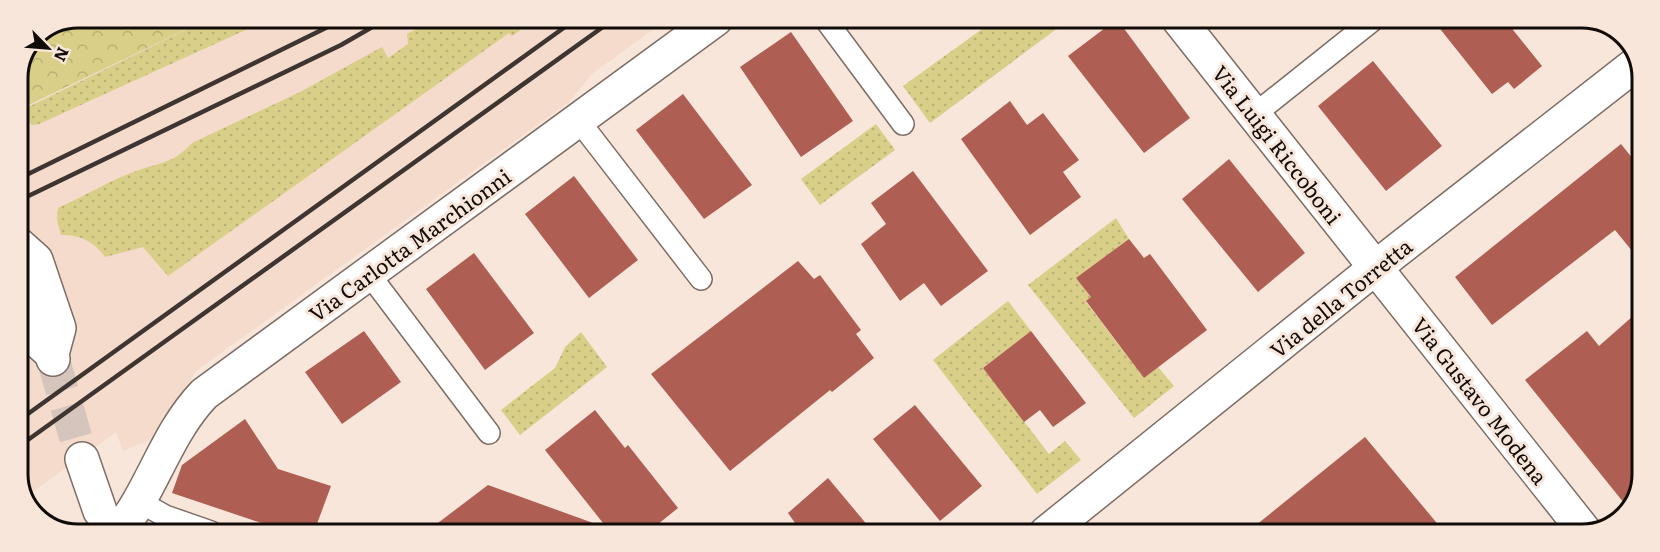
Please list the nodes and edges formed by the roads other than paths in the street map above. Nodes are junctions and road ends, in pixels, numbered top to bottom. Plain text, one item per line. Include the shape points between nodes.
1 (704, 28) edge
2 (832, 28) edge
3 (1185, 28) edge
4 (1363, 28) edge
5 (1630, 68) edge
6 (1255, 114) junction
7 (579, 121) junction
8 (903, 124) dead end
9 (28, 253) edge
10 (1376, 268) junction
11 (369, 274) junction
12 (701, 279) dead end
13 (29, 326) edge
14 (489, 433) dead end
15 (82, 459) tunnel mouth
16 (140, 502) junction
17 (109, 521) edge
18 (188, 524) edge
19 (1057, 524) edge
20 (1579, 524) edge

1 - 7 street, Via Carlotta Marchionni
2 - 8 lane
3 - 6 street, Via Luigi Riccoboni
4 - 6 lane
5 - 10 street, Via della Torretta
6 - 10 street, Via Luigi Riccoboni
7 - 11 street, Via Carlotta Marchionni
7 - 12 lane
9 - 13 street via 36,260 59,328 52,357 32,336
10 - 19 street, Via della Torretta
10 - 20 street, Via Gustavo Modena
11 - 14 lane
11 - 16 street, Via Carlotta Marchionni via 204,394 177,425
15 - 17 street
16 - 17 street, Via Carlotta Marchionni
16 - 18 lane

